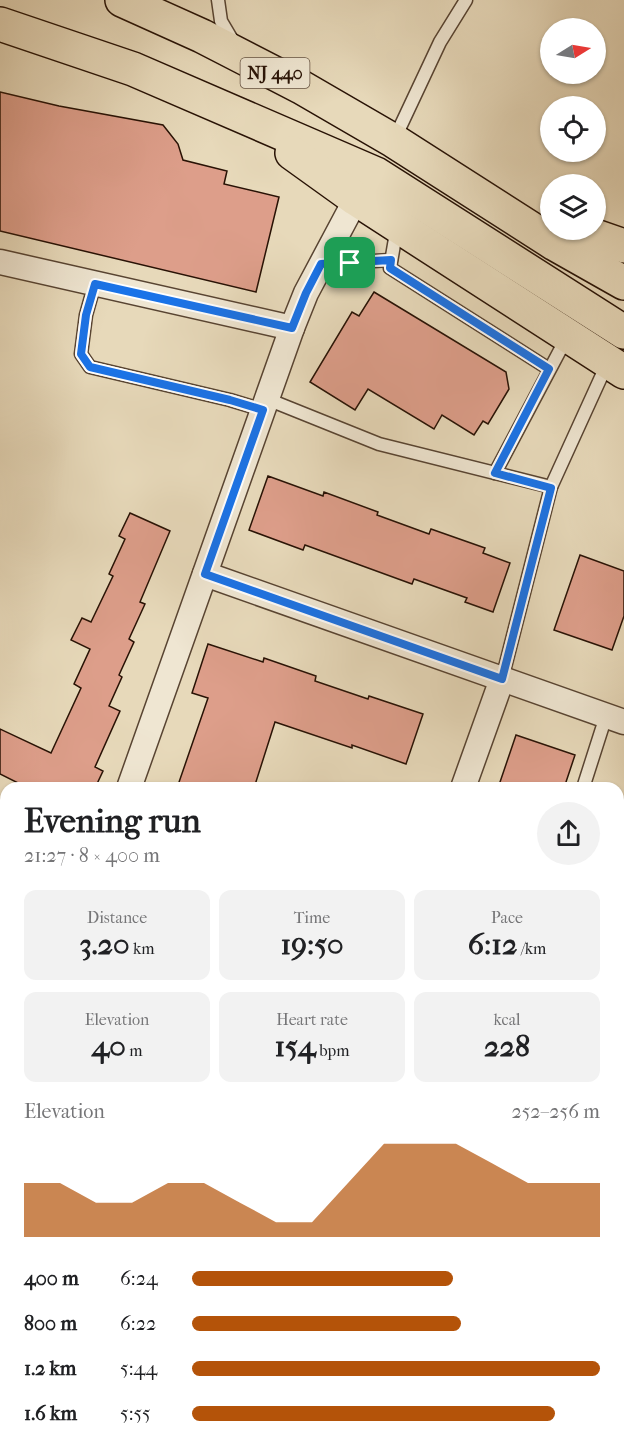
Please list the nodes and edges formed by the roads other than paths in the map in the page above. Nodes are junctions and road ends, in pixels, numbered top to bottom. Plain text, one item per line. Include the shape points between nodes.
1 (122, 0) edge
2 (218, 0) edge
3 (466, 0) edge
4 (0, 24) edge
5 (246, 58) junction
6 (239, 115) junction
7 (394, 141) junction
8 (422, 159) junction
9 (356, 199) junction
10 (540, 210) edge
11 (397, 226) junction
12 (606, 240) edge
13 (624, 246) edge
14 (391, 260) junction
15 (0, 262) edge
16 (321, 264) junction
17 (624, 283) edge
18 (95, 284) junction
19 (292, 328) junction
20 (624, 333) edge
21 (568, 336) junction
22 (616, 367) edge
23 (549, 369) junction
24 (265, 405) junction
25 (495, 473) junction
26 (551, 488) junction
27 (205, 574) junction
28 (502, 679) junction
29 (615, 719) edge
30 (131, 782) edge
31 (466, 782) edge
32 (586, 782) edge

1 - 5 highway, NJ 440
2 - 5 lane via 221,21
3 - 7 lane via 441,42
4 - 6 highway, NJ 440 via 133,69
5 - 7 highway, NJ 440
6 - 9 highway, NJ 440
6 - 20 highway via 376,174
7 - 8 highway, NJ 440
8 - 10 highway
8 - 17 highway, NJ 440 via 528,228
9 - 11 highway, NJ 440
9 - 16 street
11 - 14 lane
11 - 21 highway, NJ 440
12 - 13 highway
14 - 16 lane
14 - 23 lane via 390,268
15 - 18 street
16 - 19 street
18 - 19 street
18 - 24 lane via 81,354 90,367
19 - 24 street
21 - 22 highway, NJ 440
21 - 23 lane
22 - 26 lane
23 - 25 lane
24 - 25 lane via 379,444
24 - 27 street
25 - 26 lane
26 - 28 lane
27 - 28 street
27 - 30 street
28 - 29 street
28 - 31 street
29 - 32 lane

